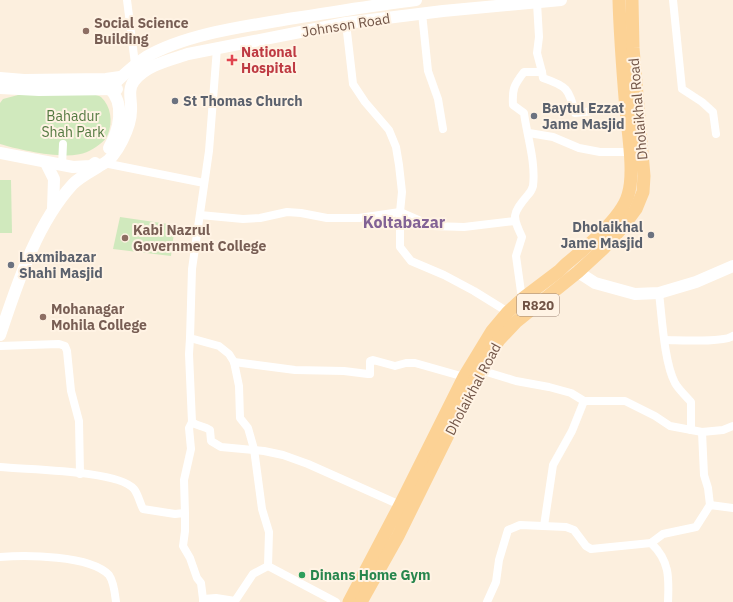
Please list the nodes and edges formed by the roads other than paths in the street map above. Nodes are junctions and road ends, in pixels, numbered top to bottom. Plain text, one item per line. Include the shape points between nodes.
1 (126, 0) edge
2 (416, 0) edge
3 (561, 0) edge
4 (619, 0) edge
5 (632, 0) edge
6 (673, 0) edge
7 (537, 3) junction
8 (465, 4) edge
9 (367, 6) junction
10 (422, 13) junction
11 (368, 20) junction
12 (346, 23) junction
13 (132, 48) junction
14 (217, 48) junction
15 (136, 70) junction
16 (542, 72) junction
17 (120, 77) junction
18 (0, 78) edge
19 (0, 88) edge
20 (109, 88) junction
21 (130, 95) junction
22 (632, 106) junction
23 (443, 129) dead end
24 (529, 133) junction
25 (716, 134) dead end
26 (62, 144) dead end
27 (117, 148) junction
28 (630, 151) junction
29 (2, 154) edge
30 (643, 154) junction
31 (46, 162) junction
32 (104, 163) junction
33 (62, 166) junction
34 (90, 166) junction
35 (123, 167) junction
36 (204, 183) junction
37 (53, 211) junction
38 (400, 212) junction
39 (200, 215) junction
40 (515, 221) junction
41 (570, 260) junction
42 (733, 266) edge
43 (578, 272) junction
44 (659, 292) junction
45 (522, 299) junction
46 (508, 312) junction
47 (0, 335) edge
48 (733, 336) edge
49 (190, 338) junction
50 (665, 340) junction
51 (0, 346) edge
52 (234, 362) junction
53 (473, 376) junction
54 (584, 401) junction
55 (192, 422) junction
56 (733, 426) edge
57 (691, 430) junction
58 (702, 432) junction
59 (254, 449) junction
60 (0, 467) edge
61 (80, 474) junction
62 (400, 505) junction
63 (710, 505) junction
64 (733, 508) edge
65 (185, 514) junction
66 (544, 526) junction
67 (651, 543) junction
68 (0, 557) edge
69 (268, 566) junction
70 (203, 601) edge
71 (116, 602) edge
72 (336, 602) edge
73 (348, 602) edge
74 (361, 602) edge
75 (487, 602) edge
76 (668, 602) edge

1 - 13 street
2 - 9 main road, Johnson Road
3 - 7 main road, Johnson Road
4 - 22 main road, Dholaikhal Road / R820
5 - 22 main road, Dholaikhal Road / R820
6 - 25 street via 682,89 713,112
7 - 8 main road, Johnson Road
7 - 16 street via 537,53
8 - 10 main road, Johnson Road
9 - 11 main road
9 - 15 main road, Johnson Road via 258,24 195,38 147,57
10 - 11 main road, Johnson Road
10 - 23 street via 428,71 438,99
11 - 12 main road, Johnson Road
12 - 14 main road, Johnson Road
12 - 38 street via 353,84 389,130 396,147 402,192
13 - 15 street
13 - 17 street
14 - 15 main road, Johnson Road via 172,59 145,71
14 - 36 street
15 - 17 main road
15 - 21 main road
16 - 22 street via 543,78 567,89 575,113
16 - 24 street via 524,72 512,92 513,105 524,112
17 - 18 main road via 24,80
17 - 20 main road
19 - 20 main road
20 - 21 main road via 122,90
20 - 34 main road via 117,100 118,127 110,147
21 - 27 main road via 128,129
22 - 28 main road, Dholaikhal Road / R820
22 - 30 main road, Dholaikhal Road / R820
24 - 28 street via 553,137 579,148 600,152
24 - 40 street via 533,186 516,210
26 - 33 street
27 - 32 main road
27 - 35 street via 118,158
28 - 30 street
28 - 41 main road, Dholaikhal Road / R820 via 628,196 620,211
29 - 31 main road
30 - 43 main road, Dholaikhal Road / R820 via 643,192 636,209 604,248
31 - 33 main road
31 - 37 main road via 54,179
32 - 34 main road
32 - 35 street
32 - 37 main road via 74,183
33 - 34 main road
35 - 36 street
36 - 39 street
37 - 47 main road via 21,274
38 - 39 street via 359,218 327,218 287,212 243,219
38 - 40 street via 432,226 464,227
38 - 46 street via 400,247 411,261 474,290
39 - 49 street via 192,269
40 - 45 street via 522,237 516,256
41 - 43 main road
41 - 45 main road, Dholaikhal Road / R820
42 - 44 main road via 696,282
43 - 44 main road via 595,283 635,294
43 - 53 main road, Dholaikhal Road / R820 via 516,322 498,340
44 - 50 street
45 - 46 main road, Dholaikhal Road / R820
46 - 53 main road, Dholaikhal Road / R820 via 492,332
48 - 50 street via 730,339 716,340
49 - 52 street via 219,346
49 - 55 street
50 - 57 street via 670,369 676,384 691,402
51 - 61 street via 65,346 71,391 79,421
52 - 53 street via 295,370 370,374 370,361 373,360 395,366 415,363
52 - 59 street via 239,386 240,418 248,428
53 - 54 street via 516,380 549,387 571,393
53 - 62 main road, Dholaikhal Road / R820
53 - 74 main road, Dholaikhal Road / R820 via 398,536
54 - 57 street via 624,401 670,426
54 - 66 street via 554,465
55 - 59 street via 210,430 211,441 221,447
55 - 65 street via 189,428 191,449 184,480
56 - 58 street via 723,430
57 - 58 street
58 - 63 street via 704,475
59 - 62 street via 308,464
59 - 69 street via 262,510 269,532
60 - 61 street
61 - 65 street via 125,482 134,489 143,508
62 - 73 main road, Dholaikhal Road / R820
63 - 64 street
63 - 67 street via 696,527 663,534
65 - 70 street via 183,546 201,583
66 - 67 street via 574,530 590,549
66 - 75 street via 520,525 508,530 499,560 496,582
67 - 76 street via 659,551 669,575
68 - 71 street via 70,558 91,565 110,576
69 - 70 street via 253,574 235,601 216,598
69 - 72 street

